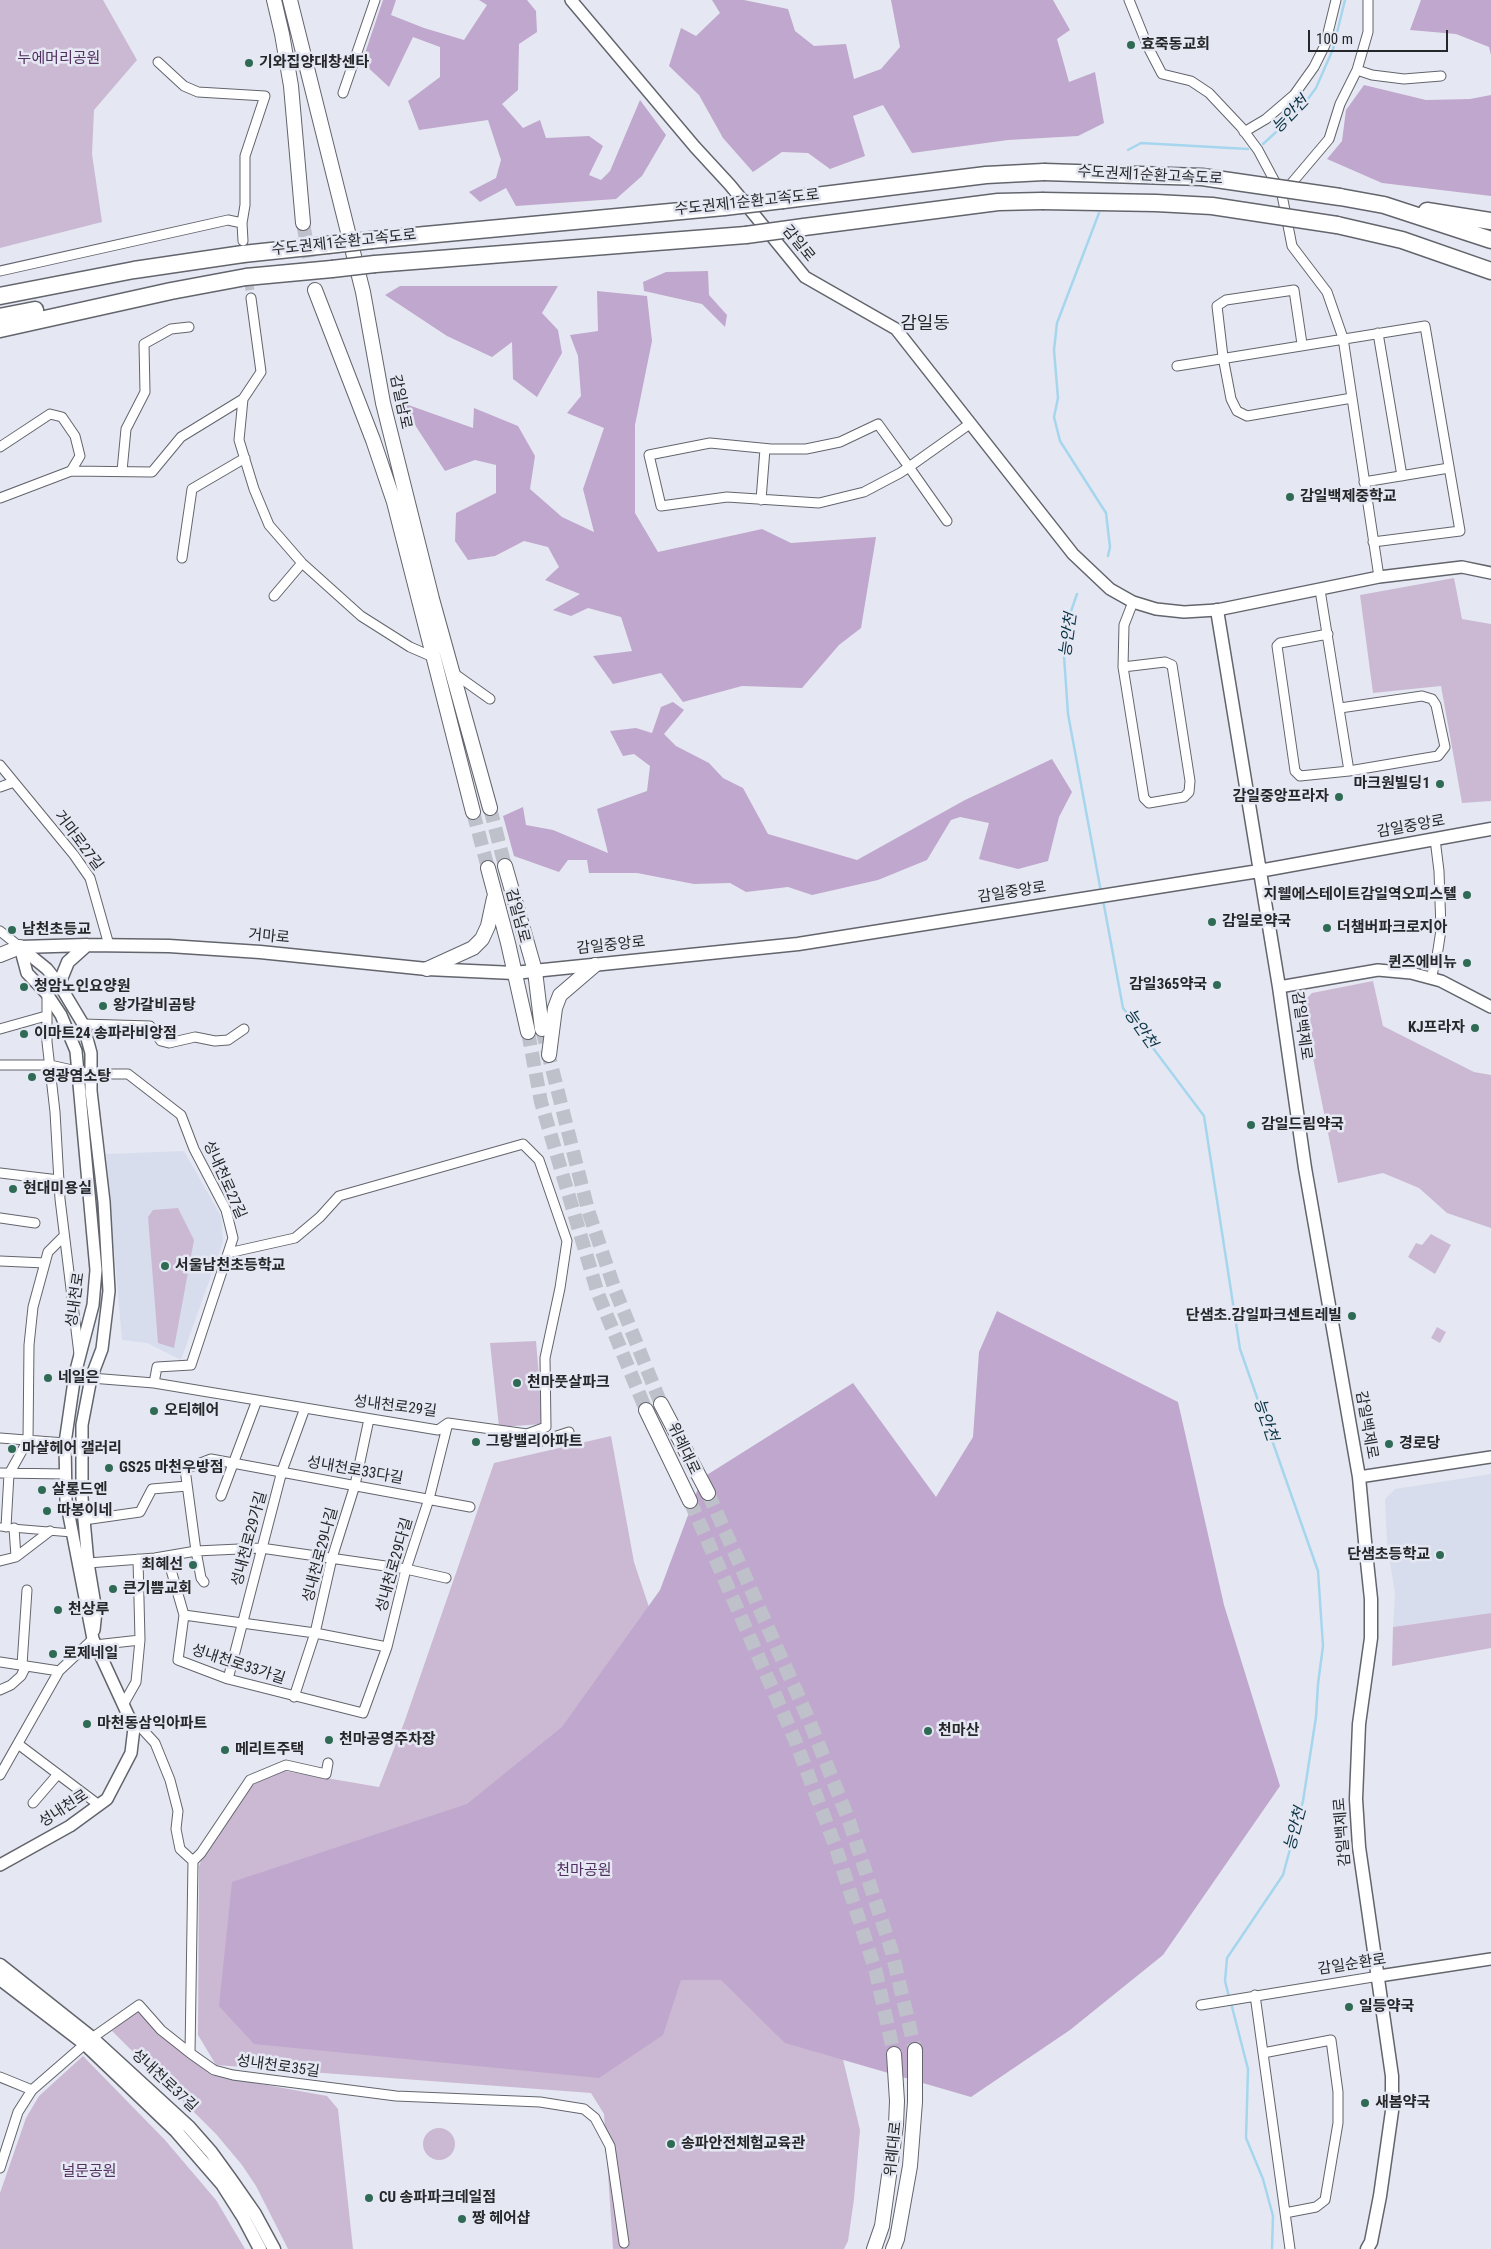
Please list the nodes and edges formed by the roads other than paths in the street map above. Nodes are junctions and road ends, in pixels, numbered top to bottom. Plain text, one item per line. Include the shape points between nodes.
1 (274, 0) edge
2 (290, 0) edge
3 (375, 0) edge
4 (571, 0) edge
5 (1128, 0) edge
6 (1336, 0) edge
7 (1368, 0) edge
8 (158, 62) dead end
9 (1357, 70) junction
10 (1441, 76) dead end
11 (292, 93) junction
12 (343, 93) dead end
13 (314, 94) junction
14 (1244, 132) junction
15 (1282, 195) junction
16 (1384, 205) junction
17 (1491, 222) edge
18 (242, 223) junction
19 (302, 223) tunnel mouth
20 (243, 240) tunnel mouth
21 (1491, 240) edge
22 (1491, 270) edge
23 (0, 271) edge
24 (316, 290) tunnel mouth
25 (171, 291) junction
26 (0, 296) edge
27 (251, 298) tunnel mouth
28 (0, 317) edge
29 (189, 327) dead end
30 (0, 329) edge
31 (1378, 332) junction
32 (1343, 338) junction
33 (1302, 344) junction
34 (1223, 357) junction
35 (1177, 366) dead end
36 (1352, 398) junction
37 (243, 399) junction
38 (971, 423) junction
39 (0, 447) edge
40 (765, 449) junction
41 (245, 458) junction
42 (909, 467) junction
43 (1449, 468) junction
44 (71, 471) junction
45 (122, 471) junction
46 (1402, 476) junction
47 (1364, 482) junction
48 (0, 498) edge
49 (760, 500) junction
50 (947, 521) dead end
51 (1373, 542) junction
52 (182, 558) dead end
53 (302, 563) junction
54 (1491, 573) edge
55 (1379, 577) junction
56 (1320, 590) junction
57 (274, 596) dead end
58 (1133, 602) junction
59 (1217, 610) junction
60 (1328, 634) junction
61 (433, 657) junction
62 (1123, 667) junction
63 (452, 672) junction
64 (490, 699) dead end
65 (1340, 708) junction
66 (0, 765) edge
67 (1349, 771) junction
68 (14, 782) junction
69 (0, 787) edge
70 (490, 808) tunnel mouth
71 (473, 812) tunnel mouth
72 (1491, 830) edge
73 (1435, 839) junction
74 (505, 866) tunnel mouth
75 (488, 868) tunnel mouth
76 (1259, 871) junction
77 (494, 895) junction
78 (0, 931) edge
79 (87, 945) junction
80 (110, 945) junction
81 (0, 946) edge
82 (20, 947) junction
83 (0, 955) edge
84 (595, 965) junction
85 (427, 969) junction
86 (535, 971) junction
87 (514, 973) junction
88 (1431, 978) junction
89 (59, 984) junction
90 (1279, 987) junction
91 (47, 994) junction
92 (1491, 1008) edge
93 (46, 1016) junction
94 (83, 1024) junction
95 (244, 1028) dead end
96 (542, 1028) tunnel mouth
97 (0, 1029) edge
98 (528, 1032) tunnel mouth
99 (550, 1055) dead end
100 (0, 1065) edge
101 (50, 1065) junction
102 (78, 1071) junction
103 (90, 1074) junction
104 (0, 1173) edge
105 (59, 1180) junction
106 (0, 1218) edge
107 (35, 1223) dead end
108 (64, 1236) junction
109 (228, 1253) junction
110 (0, 1261) edge
111 (45, 1263) junction
112 (79, 1358) junction
113 (75, 1374) junction
114 (91, 1378) junction
115 (154, 1383) junction
116 (257, 1400) junction
117 (661, 1404) tunnel mouth
118 (305, 1408) junction
119 (646, 1410) tunnel mouth
120 (369, 1419) junction
121 (448, 1423) junction
122 (570, 1432) dead end
123 (527, 1434) junction
124 (0, 1438) edge
125 (28, 1440) junction
126 (65, 1443) junction
127 (1491, 1457) edge
128 (235, 1463) junction
129 (282, 1472) junction
130 (4, 1474) edge
131 (66, 1474) junction
132 (1359, 1477) junction
133 (355, 1485) junction
134 (188, 1486) junction
135 (708, 1493) tunnel mouth
136 (221, 1496) dead end
137 (429, 1499) junction
138 (690, 1501) tunnel mouth
139 (470, 1507) dead end
140 (84, 1520) junction
141 (7, 1527) edge
142 (50, 1531) junction
143 (72, 1533) junction
144 (261, 1548) junction
145 (196, 1551) junction
146 (167, 1556) junction
147 (16, 1557) junction
148 (332, 1558) junction
149 (138, 1560) junction
150 (0, 1561) edge
151 (88, 1563) junction
152 (406, 1569) junction
153 (446, 1578) dead end
154 (204, 1582) dead end
155 (27, 1590) dead end
156 (184, 1615) junction
157 (242, 1624) junction
158 (315, 1634) junction
159 (140, 1640) junction
160 (94, 1642) junction
161 (386, 1647) junction
162 (0, 1662) edge
163 (24, 1665) junction
164 (59, 1672) junction
165 (228, 1679) junction
166 (0, 1690) edge
167 (294, 1697) junction
168 (125, 1709) junction
169 (364, 1713) joint
170 (18, 1744) junction
171 (328, 1763) dead end
172 (1, 1773) edge
173 (58, 1774) junction
174 (33, 1803) dead end
175 (99, 1805) junction
176 (193, 1861) junction
177 (0, 1865) edge
178 (1491, 1959) edge
179 (0, 1966) edge
180 (1379, 1976) junction
181 (0, 1979) edge
182 (1255, 1995) junction
183 (1201, 2005) dead end
184 (89, 2041) junction
185 (915, 2050) tunnel mouth
186 (190, 2053) junction
187 (1263, 2053) junction
188 (894, 2054) tunnel mouth
189 (0, 2077) edge
190 (32, 2090) junction
191 (0, 2168) edge
192 (1285, 2213) junction
193 (624, 2243) dead end
194 (260, 2249) edge
195 (274, 2249) edge
196 (874, 2249) edge
197 (893, 2249) edge
198 (1290, 2249) edge
199 (1368, 2249) edge

1 - 11 main road
2 - 13 main road, 감일남로
3 - 12 street
4 - 38 street, 감일로 via 805,277 896,329
5 - 14 street via 1162,74 1191,81 1210,93
6 - 14 street via 1325,44 1314,67 1294,95
7 - 9 street via 1368,32
8 - 18 street via 184,86 198,92 264,96 244,156
9 - 10 street via 1404,79
9 - 15 street via 1340,104 1329,139
11 - 13 main road via 300,86
11 - 19 main road
13 - 63 main road, 감일남로 via 363,292 383,404
14 - 15 street via 1258,150
15 - 32 street via 1292,246 1327,292
16 - 17 highway
16 - 21 highway, 수도권제1순환고속도로
16 - 26 highway, 수도권제1순환고속도로, bridge via 1202,177 1044,172 986,175 724,207 243,254 134,270
18 - 20 street
18 - 23 street via 228,220
22 - 25 highway, 수도권제1순환고속도로, bridge via 1402,240 1337,225 1212,206 1042,201 998,202 746,235 246,277
24 - 61 main road via 394,502
25 - 28 highway, 수도권제1순환고속도로
25 - 30 highway, 수도권제1순환고속도로
27 - 37 street via 261,372
29 - 45 street via 171,329 144,344 144,392 126,429
31 - 32 street
31 - 43 street via 1425,326
31 - 46 street
32 - 33 street
32 - 36 street
33 - 34 street
33 - 34 street via 1294,290 1226,300 1217,306
34 - 35 street
34 - 36 street via 1231,399 1237,412 1247,416
36 - 47 street
37 - 41 street via 239,440
37 - 45 street via 181,437 152,472
38 - 42 street
38 - 58 street, 감일로 via 1086,568 1110,589
39 - 44 street via 50,414 62,417 75,436 80,456
40 - 42 street via 806,449 840,442 878,424
40 - 49 street
40 - 49 street via 710,443 649,455 661,506 727,497
41 - 52 street via 192,489
41 - 53 street via 269,525
42 - 49 street via 864,492 819,503
42 - 50 street
43 - 46 street
43 - 51 street via 1460,531
44 - 45 street
44 - 48 street
46 - 47 street
47 - 51 street
51 - 55 street
53 - 57 street
53 - 61 street via 361,616 410,647
54 - 55 street, 감일로 via 1462,567
55 - 56 street, 감일로
56 - 59 street, 감일로
56 - 60 street
58 - 59 street, 감일로 via 1184,612
58 - 62 street via 1124,625
59 - 76 main road, 감일백제로
60 - 65 street
60 - 67 street via 1277,646 1295,771 1300,776
61 - 71 main road
62 - 62 street via 1144,798 1150,803 1184,797 1190,792 1190,781 1172,665 1165,662
63 - 64 street
63 - 70 main road, 감일남로
65 - 67 street
65 - 67 street via 1422,696 1432,699 1445,747 1438,756
66 - 68 street, 거마로27길
68 - 69 street
68 - 80 street, 거마로27길 via 90,878
72 - 73 main road, 감일중앙로
73 - 76 main road, 감일중앙로
73 - 88 street via 1441,930
74 - 86 main road, 감일남로
75 - 77 main road, 감일남로
76 - 84 main road, 감일중앙로 via 798,944
76 - 90 main road, 감일백제로
77 - 85 main road via 482,939 473,948
77 - 87 main road, 감일남로
78 - 82 street, 성내천로
79 - 80 main road, 거마로
79 - 82 main road, 거마로
79 - 89 main road via 68,962
80 - 85 main road, 거마로 via 260,952
81 - 82 main road, 거마로
82 - 83 main road, 거마로
82 - 89 street, 성내천로 via 47,969
82 - 91 street, 성내천로 via 27,972
84 - 86 main road, 감일중앙로
84 - 99 main road via 560,996 555,1008
85 - 87 main road, 거마로
86 - 87 main road, 감일중앙로
86 - 96 main road
87 - 98 main road
88 - 90 street via 1378,970
88 - 92 street
89 - 94 street, 성내천로
90 - 132 main road, 감일백제로 via 1305,1168
91 - 93 street
91 - 102 street, 성내천로 via 61,1016 76,1051
93 - 97 street
93 - 101 street
94 - 95 street via 150,1026 161,1041 169,1043 195,1037 228,1040
94 - 103 street, 성내천로 via 90,1053
100 - 101 street
101 - 102 street, 성내천로27길
101 - 105 street
102 - 103 street, 성내천로27길
102 - 112 street, 성내천로 via 96,1270 93,1305
103 - 109 street, 성내천로27길 via 128,1074 181,1115 194,1149 226,1210 234,1238
103 - 114 street, 성내천로 via 109,1281 102,1349
104 - 105 street
105 - 108 street
106 - 107 street
108 - 111 street via 48,1252
108 - 112 street
109 - 115 street, 성내천로27길 via 191,1364 157,1367
109 - 123 street via 295,1238 320,1218 339,1196 523,1144 539,1160 567,1241 545,1358 546,1427
110 - 111 street
111 - 125 street via 33,1307 29,1346
112 - 113 street, 성내천로
113 - 114 street, 성내천로29길
113 - 126 street, 성내천로
114 - 115 street, 성내천로29길
114 - 140 street, 성내천로 via 82,1425
115 - 116 street, 성내천로29길
116 - 118 street, 성내천로29길
116 - 128 street
117 - 135 main road, 위례대로
118 - 120 street, 성내천로29길
118 - 129 street, 성내천로29가길
119 - 138 main road, 위례대로
120 - 121 street, 성내천로29길 via 438,1430
120 - 133 street, 성내천로29나길
121 - 123 street, 성내천로29길
121 - 137 street, 성내천로29다길
122 - 123 street, 성내천로29길 via 538,1442
124 - 125 street
125 - 126 street
125 - 130 street
126 - 131 street, 성내천로
127 - 132 street
128 - 129 street, 성내천로33다길
128 - 134 street, 성내천로33다길 via 210,1458 185,1469
128 - 136 street
129 - 133 street, 성내천로33다길
129 - 144 street, 성내천로29가길
130 - 131 street
130 - 141 street
131 - 143 street, 성내천로 via 66,1500
132 - 180 main road, 감일백제로 via 1371,1638 1359,1724 1356,1799 1359,1847
133 - 137 street, 성내천로33다길
133 - 148 street, 성내천로29나길
134 - 140 street via 152,1489 140,1512
134 - 145 street, 성내천로33다길
137 - 139 street, 성내천로33다길
137 - 152 street, 성내천로29다길
140 - 151 street, 성내천로
141 - 142 street
141 - 147 street
142 - 143 street
142 - 147 street
143 - 160 street, 성내천로
144 - 145 street
144 - 148 street
144 - 157 street, 성내천로29가길
145 - 146 street
145 - 154 street, 성내천로33다길
146 - 149 street
146 - 156 street, 성내천로33가길
147 - 150 street
148 - 152 street
148 - 158 street, 성내천로29나길
149 - 151 street
149 - 159 street
151 - 160 street, 성내천로 via 96,1611
152 - 153 street
152 - 161 street, 성내천로29다길
155 - 163 street
156 - 157 street
156 - 165 street, 성내천로33가길 via 178,1660
157 - 158 street
157 - 165 street, 성내천로29가길
158 - 161 street
158 - 167 street, 성내천로29나길
159 - 160 street
159 - 168 street via 136,1682
160 - 164 street
160 - 168 street, 성내천로
161 - 169 street, 성내천로29다길
162 - 163 street
163 - 164 street
163 - 166 street via 21,1676
164 - 170 street
165 - 167 street, 성내천로33가길
167 - 169 street, 성내천로33가길
168 - 175 street, 성내천로 via 134,1728 131,1753 106,1800
168 - 176 street via 155,1743 178,1811 176,1829 180,1849
170 - 172 street
170 - 173 street
171 - 176 street via 326,1774 286,1765 250,1780
173 - 174 street
173 - 175 street
175 - 177 street, 성내천로 via 70,1826
176 - 186 street
178 - 180 street, 감일순환로
179 - 184 main road, 성내천로37길
180 - 182 street, 감일순환로
180 - 199 main road, 감일백제로 via 1392,2076 1392,2111 1380,2196
181 - 184 main road, 성내천로37길
182 - 183 street, 감일순환로
182 - 187 street
184 - 186 street, 성내천로35길 via 138,2005 160,2030
184 - 190 street
184 - 194 main road, 성내천로37길 via 222,2184
184 - 195 main road, 성내천로37길 via 182,2121 211,2152 255,2214
185 - 197 main road, 위례대로 via 910,2166
186 - 193 street, 성내천로35길 via 214,2070 233,2075 396,2096 540,2102 584,2109 596,2118 610,2146
187 - 192 street
187 - 192 street via 1331,2040 1338,2092 1338,2123 1325,2200 1316,2207
188 - 196 main road, 위례대로 via 896,2125 884,2217
189 - 190 street
190 - 191 street via 18,2112
192 - 198 street

